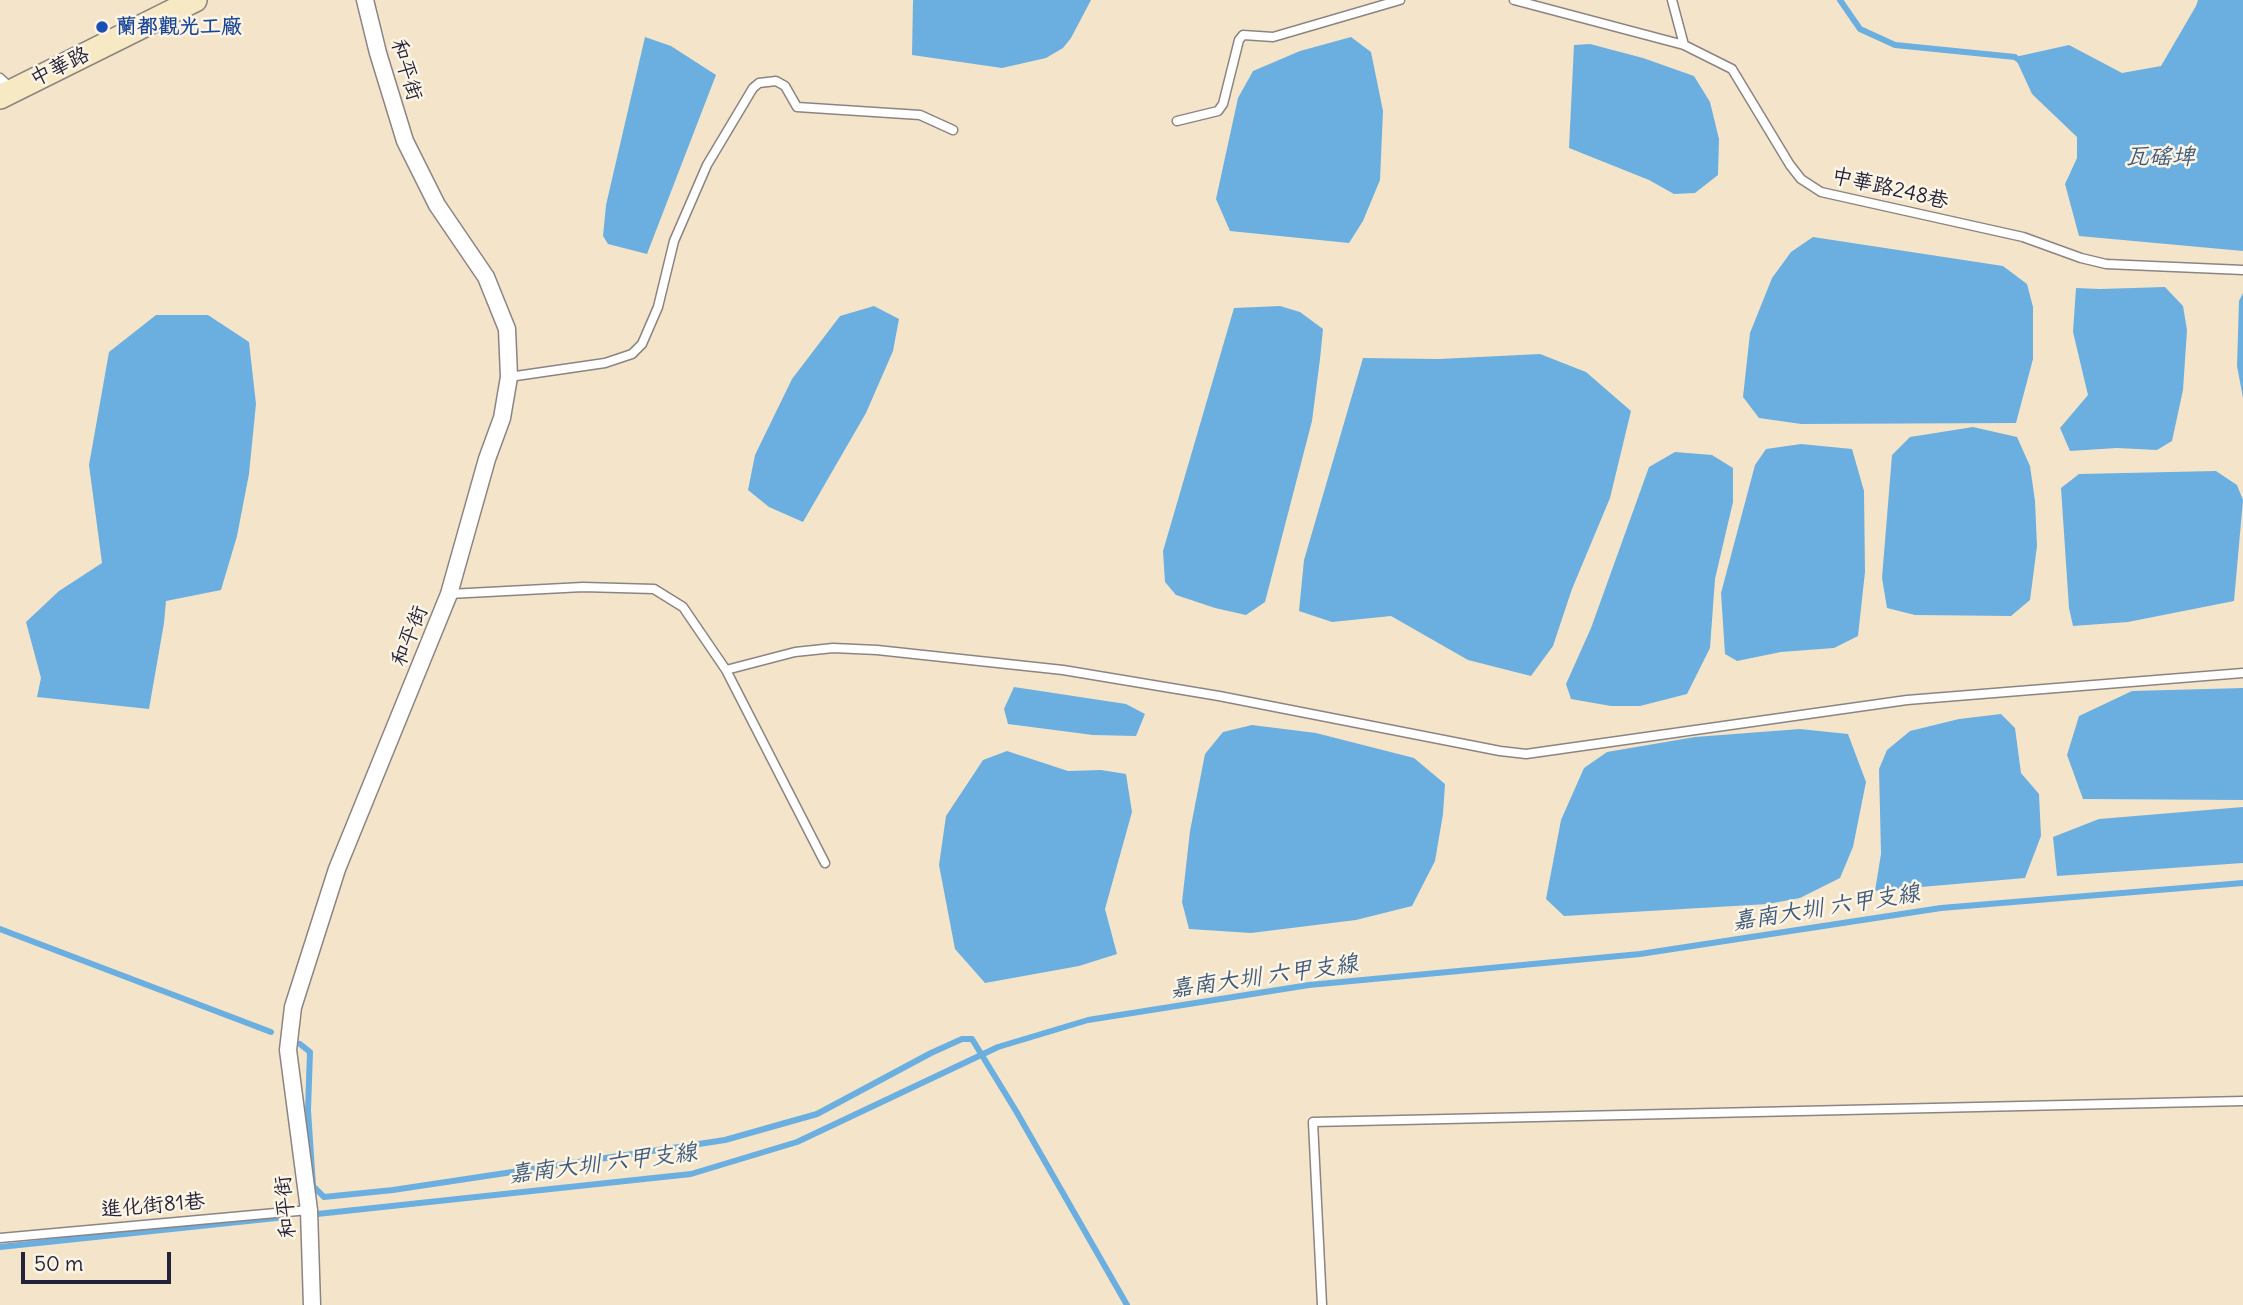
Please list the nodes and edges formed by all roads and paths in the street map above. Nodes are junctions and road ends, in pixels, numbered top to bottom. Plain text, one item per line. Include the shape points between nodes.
1 (195, 0) edge
2 (365, 0) edge
3 (1400, 0) edge
4 (1514, 0) edge
5 (1672, 0) edge
6 (1684, 45) junction
7 (5, 88) edge
8 (1177, 121) dead end
9 (953, 130) dead end
10 (2243, 270) edge
11 (509, 377) junction
12 (449, 594) junction
13 (726, 670) junction
14 (2243, 674) edge
15 (825, 863) dead end
16 (2243, 1101) edge
17 (309, 1210) junction
18 (0, 1238) edge
19 (312, 1305) edge
20 (1322, 1305) edge

1 - 7 street, 中華路
2 - 11 street, 和平街 via 405,141 437,205 486,277 507,329
3 - 8 lane via 1273,37 1243,35 1218,111
4 - 6 lane, 中華路248巷
5 - 6 lane
6 - 10 lane, 中華路248巷 via 1732,69 1790,165 1821,192 2023,237 2106,264
9 - 11 lane via 920,115 797,107 785,86 776,81 759,83 707,165 674,241 658,307 642,344 632,354 606,363
11 - 12 street, 和平街 via 502,418
12 - 13 lane via 583,587 654,589 683,607
12 - 17 street, 和平街 via 337,869 293,1007 288,1050
13 - 14 lane via 795,652 833,648 1063,670 1526,754 1907,700
13 - 15 lane
16 - 20 lane via 1313,1122
17 - 18 lane, 進化街81巷
17 - 19 street, 和平街

